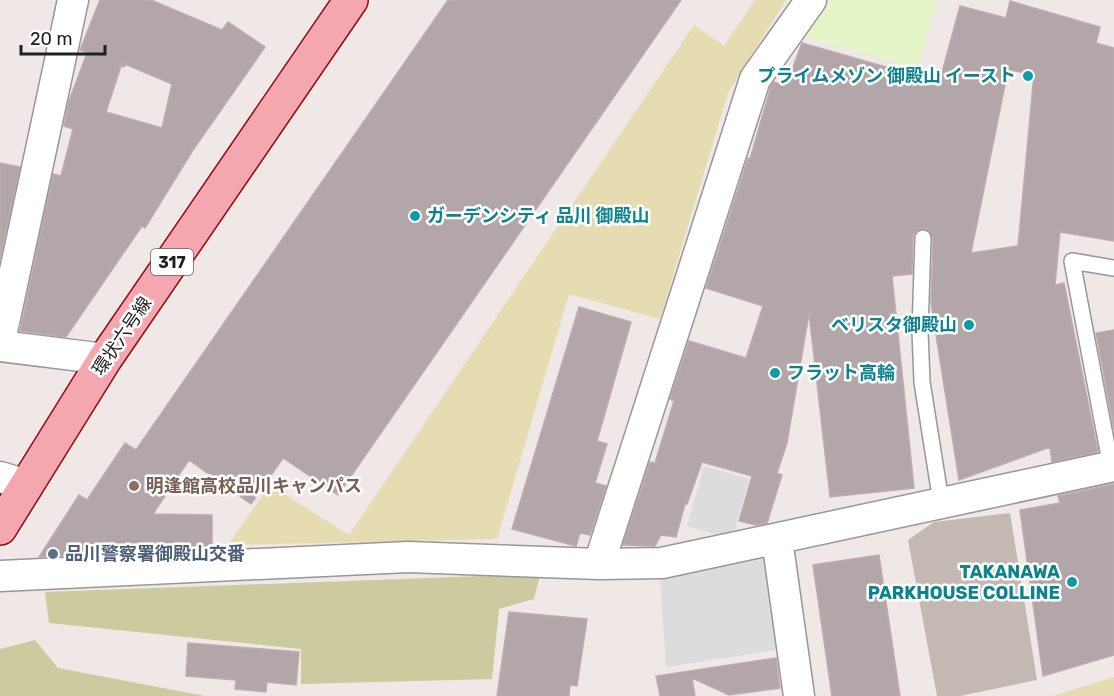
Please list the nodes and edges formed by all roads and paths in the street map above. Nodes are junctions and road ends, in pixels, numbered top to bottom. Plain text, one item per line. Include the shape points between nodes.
1 (73, 0) edge
2 (351, 0) edge
3 (811, 0) edge
4 (923, 238) dead end
5 (1114, 268) edge
6 (0, 341) edge
7 (0, 346) edge
8 (105, 359) junction
9 (1112, 466) edge
10 (14, 481) edge
11 (942, 502) junction
12 (0, 528) edge
13 (777, 539) junction
14 (599, 564) junction
15 (0, 576) edge
16 (799, 696) edge

1 - 6 street
2 - 8 main road, 環状六号線 / 317
3 - 14 street via 756,79
4 - 11 lane via 922,382
5 - 9 lane via 1072,261
7 - 8 street
8 - 10 main road, 環状六号線 / 317
9 - 11 street
10 - 12 main road, 環状六号線 / 317
11 - 13 street
13 - 14 street via 662,562
13 - 16 street
14 - 15 street via 408,557

